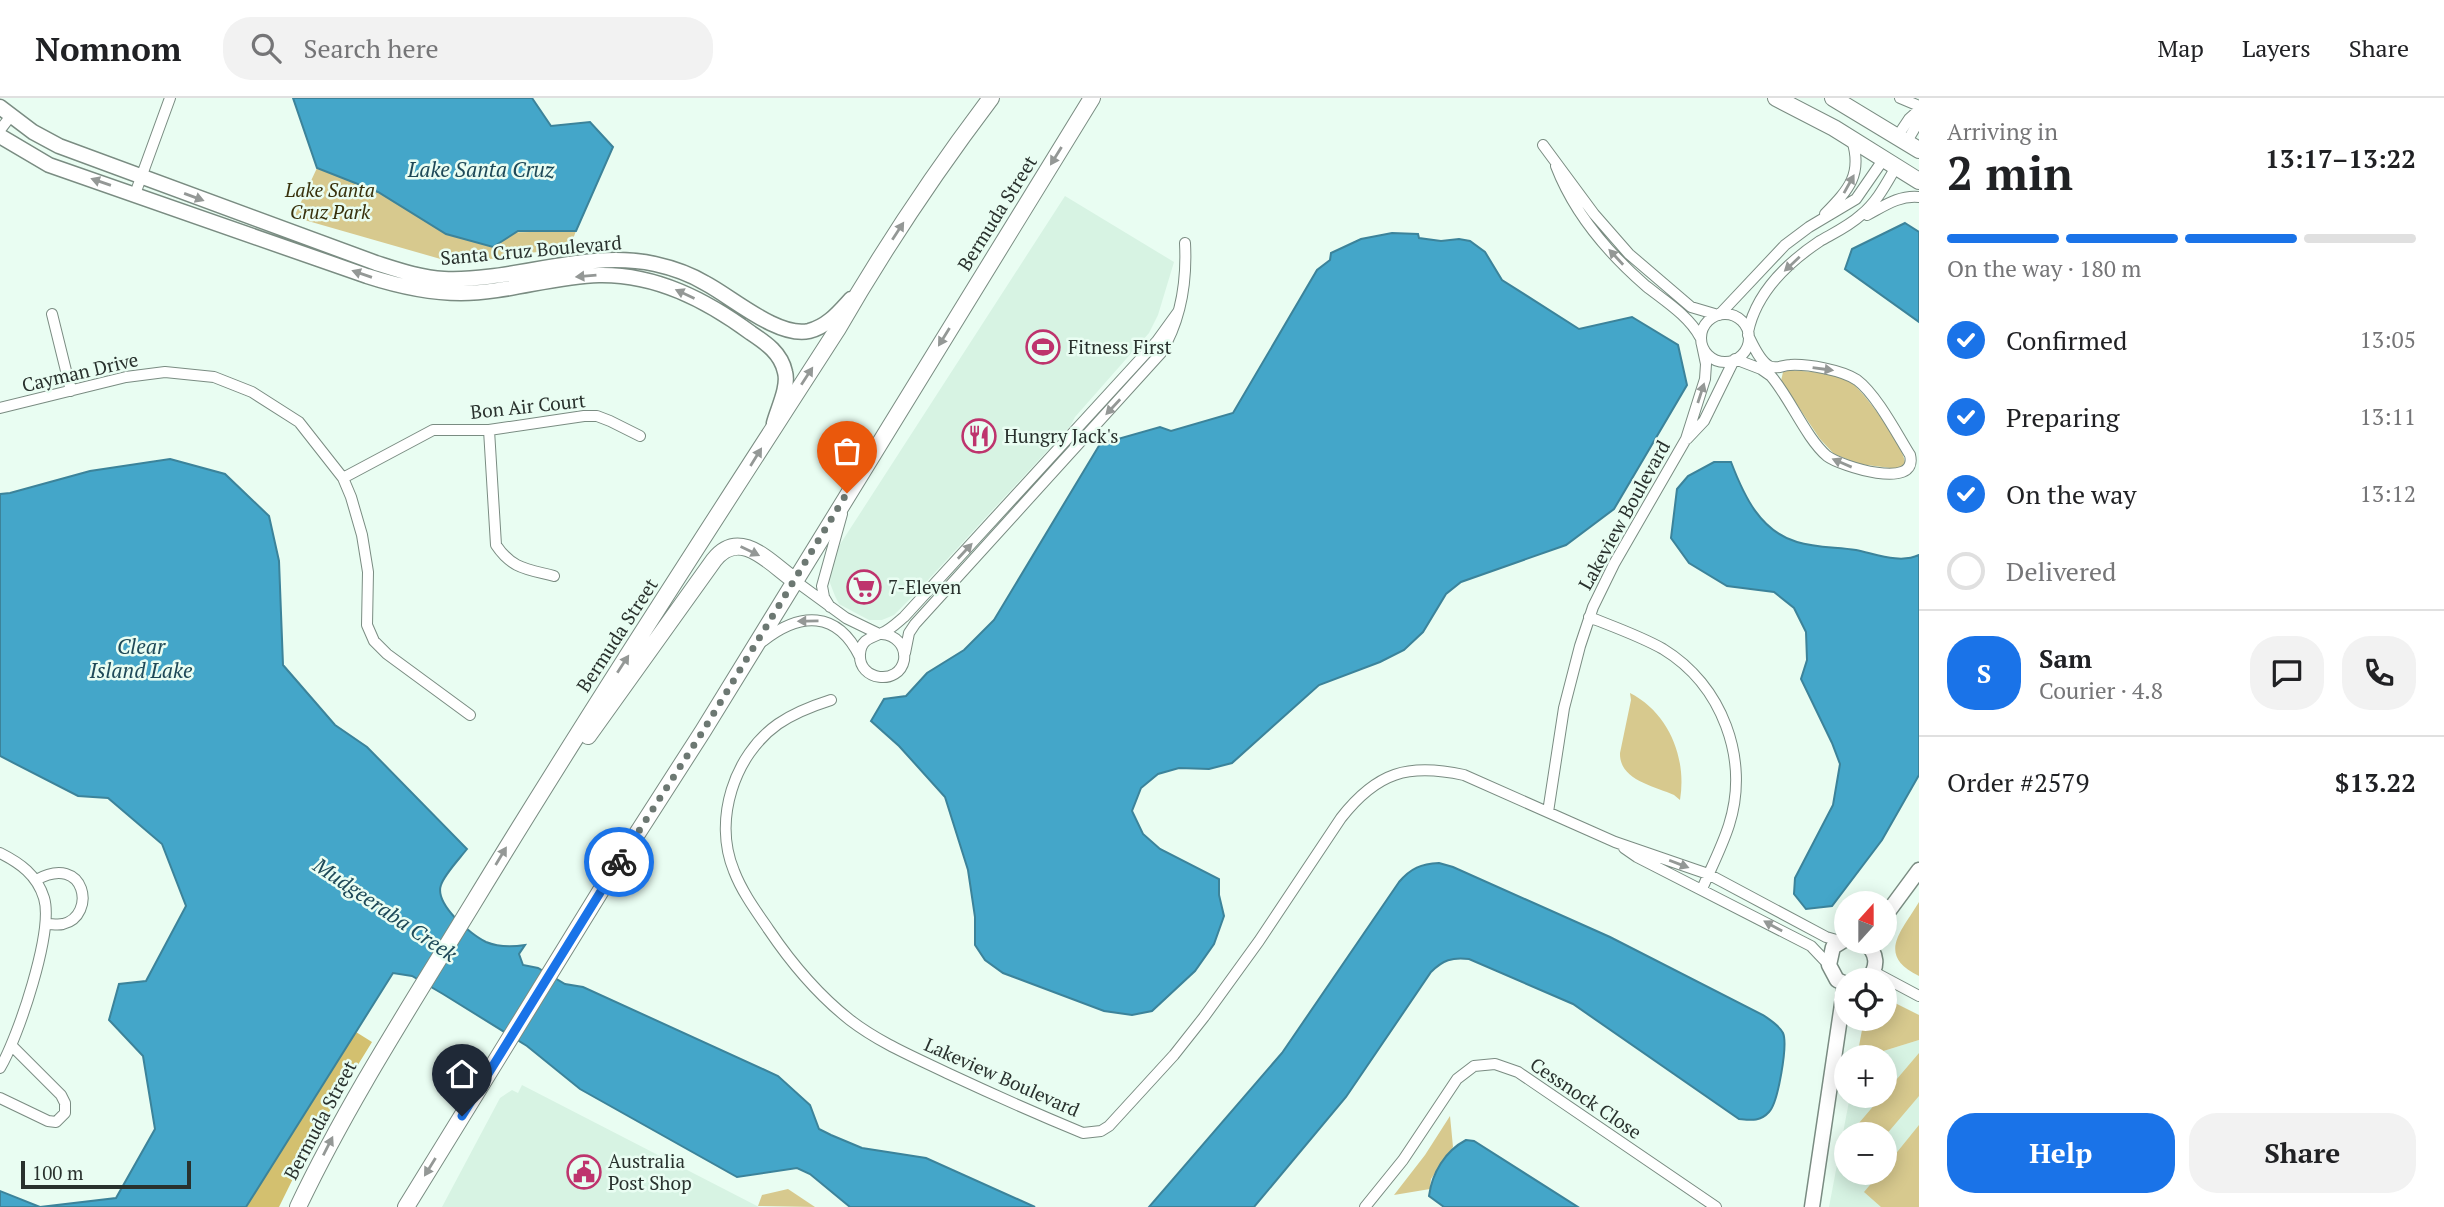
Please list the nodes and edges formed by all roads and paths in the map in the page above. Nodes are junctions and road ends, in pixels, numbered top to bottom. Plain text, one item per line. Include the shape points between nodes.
1 (170, 98) edge
2 (991, 98) edge
3 (1092, 98) edge
4 (1776, 98) edge
5 (1833, 98) edge
6 (1900, 98) edge
7 (1919, 108) edge
8 (5, 112) edge
9 (1919, 121) edge
10 (0, 130) edge
11 (0, 136) edge
12 (1852, 140) junction
13 (1907, 143) edge
14 (1543, 145) dead end
15 (1889, 163) junction
16 (140, 177) junction
17 (1919, 181) edge
18 (135, 194) junction
19 (1919, 197) edge
20 (1586, 213) junction
21 (1820, 220) junction
22 (1848, 226) junction
23 (1185, 243) dead end
24 (657, 264) junction
25 (1658, 280) junction
26 (653, 281) junction
27 (1650, 289) junction
28 (858, 292) junction
29 (727, 296) junction
30 (1178, 312) junction
31 (52, 314) dead end
32 (1718, 315) junction
33 (1748, 334) junction
34 (1701, 341) junction
35 (766, 343) junction
36 (1734, 360) junction
37 (1781, 367) junction
38 (1122, 379) junction
39 (1776, 382) junction
40 (1132, 387) junction
41 (71, 391) junction
42 (0, 408) edge
43 (1077, 429) junction
44 (489, 430) junction
45 (771, 434) junction
46 (640, 436) dead end
47 (1085, 437) junction
48 (1686, 439) junction
49 (343, 478) junction
50 (847, 493) junction
51 (985, 528) junction
52 (994, 537) junction
53 (554, 576) dead end
54 (794, 580) junction
55 (929, 590) junction
56 (830, 607) junction
57 (929, 607) junction
58 (1589, 617) junction
59 (881, 634) junction
60 (750, 652) junction
61 (860, 657) junction
62 (904, 660) junction
63 (831, 700) dead end
64 (470, 715) dead end
65 (535, 801) junction
66 (1548, 812) junction
67 (1615, 842) junction
68 (0, 853) edge
69 (1919, 870) edge
70 (1708, 874) junction
71 (36, 880) junction
72 (1702, 889) junction
73 (1897, 900) edge
74 (47, 924) junction
75 (1834, 938) edge
76 (1834, 946) edge
77 (1829, 965) junction
78 (1834, 976) edge
79 (1897, 987) edge
80 (1919, 996) edge
81 (1839, 1031) edge
82 (12, 1045) junction
83 (0, 1068) edge
84 (0, 1098) edge
85 (298, 1207) edge
86 (406, 1207) edge
87 (1365, 1207) edge
88 (1716, 1207) edge
89 (1812, 1207) edge

1 - 16 street
28 -> 2 main road, Bermuda Street
3 -> 50 main road, Bermuda Street
4 - 12 main road
5 - 13 main road
6 - 7 street
7 - 13 street via 1909,119
8 - 10 street
8 - 16 street, Santa Cruz Boulevard via 59,146
9 - 13 street
18 -> 11 street, Santa Cruz Boulevard via 49,164
12 - 15 main road
21 -> 12 street via 1854,176
13 - 15 main road
14 - 20 street via 1554,158 1564,186
15 - 17 main road
15 - 21 street via 1856,199
15 - 22 street, Lakeview Boulevard via 1877,199
16 - 18 street
16 -> 24 street, Santa Cruz Boulevard via 376,263 425,276 465,278 617,260
26 -> 18 street, Santa Cruz Boulevard via 599,275 464,294 418,290
19 - 22 street via 1897,199
20 - 25 street
27 -> 20 street via 1619,260
21 - 32 street via 1773,255
22 -> 33 street, Lakeview Boulevard via 1805,251 1777,278 1754,309
23 - 30 street via 1185,280
24 - 26 street
24 - 29 street, Santa Cruz Boulevard
25 - 27 street
25 - 32 street via 1693,308
35 -> 26 street, Santa Cruz Boulevard via 716,309
27 - 34 street via 1691,323
28 - 29 street, Santa Cruz Boulevard via 826,324 799,332 778,326
45 -> 28 main road, Bermuda Street
29 - 35 street via 783,338 778,345
30 - 38 street
30 - 40 street via 1161,353
31 - 41 street
32 - 33 street via 1737,317
32 - 34 street via 1705,323
33 - 36 street, Lakeview Boulevard via 1744,352
33 - 37 street via 1766,363
34 - 36 street via 1716,360
48 -> 34 street, Lakeview Boulevard via 1705,379
35 - 45 street, Santa Cruz Boulevard via 779,357 786,376
36 - 39 street via 1763,370
36 - 48 street, Lakeview Boulevard via 1704,421
37 - 39 street
37 -> 39 street via 1834,370 1857,380 1911,457 1911,468 1896,474 1851,468 1832,459
38 - 40 street
38 - 43 street
40 -> 47 street
41 - 42 street, Cayman Drive
41 - 49 street, Cayman Drive via 165,372 214,377 252,392 299,422
43 - 47 street
43 - 51 street
44 - 46 street, Bon Air Court via 597,416
44 - 49 street, Bon Air Court via 433,430
44 - 53 street via 496,545 505,559
65 -> 45 main road, Bermuda Street
47 - 52 street
48 - 58 street, Lakeview Boulevard
49 - 64 street, Cayman Drive via 362,535 368,572 367,625 374,641
50 - 54 main road, Bermuda Street
50 - 56 street via 823,583 823,596
51 - 52 street
55 -> 51 street
52 - 57 street
54 - 56 street
54 - 60 main road, Bermuda Street
65 -> 54 main road via 619,696 721,552 744,546
55 - 57 street
55 - 59 street
56 - 59 street
57 - 62 street via 910,631
58 - 66 street, Lakeview Boulevard via 1563,708
58 - 70 street via 1644,639 1682,662 1723,717 1735,755 1735,796
59 - 61 street via 865,642
59 - 62 street via 900,643
61 -> 60 street via 842,633 811,619 783,626
60 -> 86 main road, Bermuda Street
61 - 62 street via 867,671 879,677 895,673
63 - 66 street, Lakeview Boulevard via 776,725 742,765 730,797 726,830 741,887 791,962 850,1019 890,1046 1083,1133 1109,1126 1174,1055 1237,973 1341,818 1375,784 1415,769 1438,769 1464,775
85 -> 65 main road, Bermuda Street via 374,1063
66 - 67 street, Lakeview Boulevard
67 -> 70 street, Lakeview Boulevard
67 - 72 street
68 - 71 street via 20,863
69 - 73 street
70 - 72 street
70 - 75 street, Lakeview Boulevard
71 - 74 street
71 - 74 street via 61,872 79,883 84,895 73,920
77 -> 72 street via 1811,946
74 - 82 street
76 - 77 street
77 - 78 street
79 - 80 street
81 - 89 street
82 - 83 street
82 - 84 street via 61,1095 65,1113 57,1122 48,1121
87 - 88 street, Cessnock Close via 1457,1079 1474,1066 1495,1064 1518,1072

